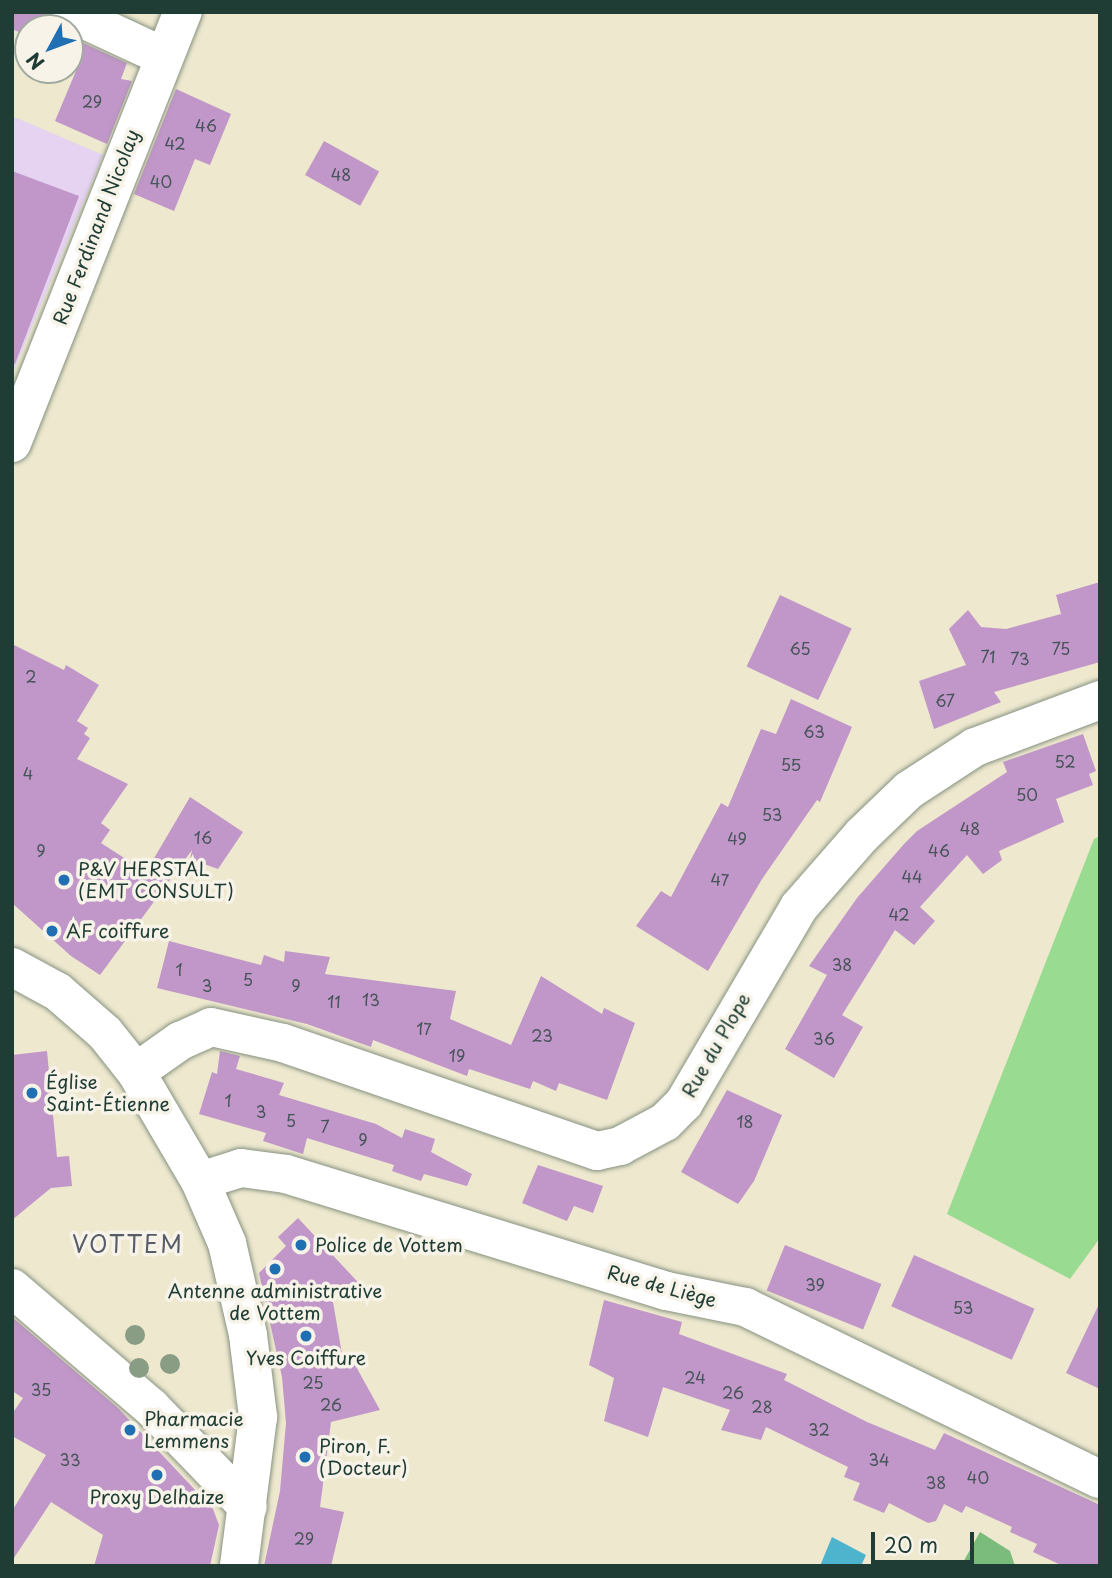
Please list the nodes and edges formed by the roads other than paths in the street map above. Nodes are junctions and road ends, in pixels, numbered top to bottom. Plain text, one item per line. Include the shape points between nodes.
1 (68, 12) edge
2 (183, 12) edge
3 (163, 56) junction
4 (12, 443) edge
5 (1100, 700) edge
6 (12, 967) edge
7 (136, 1072) junction
8 (200, 1181) junction
9 (12, 1288) edge
10 (1100, 1479) edge
11 (248, 1507) junction
12 (239, 1566) edge

1 - 3 street
2 - 3 street, Rue Ferdinand Nicolay
3 - 4 street, Rue Ferdinand Nicolay
5 - 7 street, Rue du Plope via 975,747 930,775 871,826 799,906 684,1103 665,1122 620,1146 597,1151 283,1043 211,1027 180,1041
6 - 7 street via 58,992 105,1033
7 - 8 street
8 - 10 street, Rue de Liège via 242,1168 286,1174 666,1291 745,1307
8 - 11 street via 227,1243 250,1347 258,1417
9 - 11 street via 151,1407
11 - 12 street

